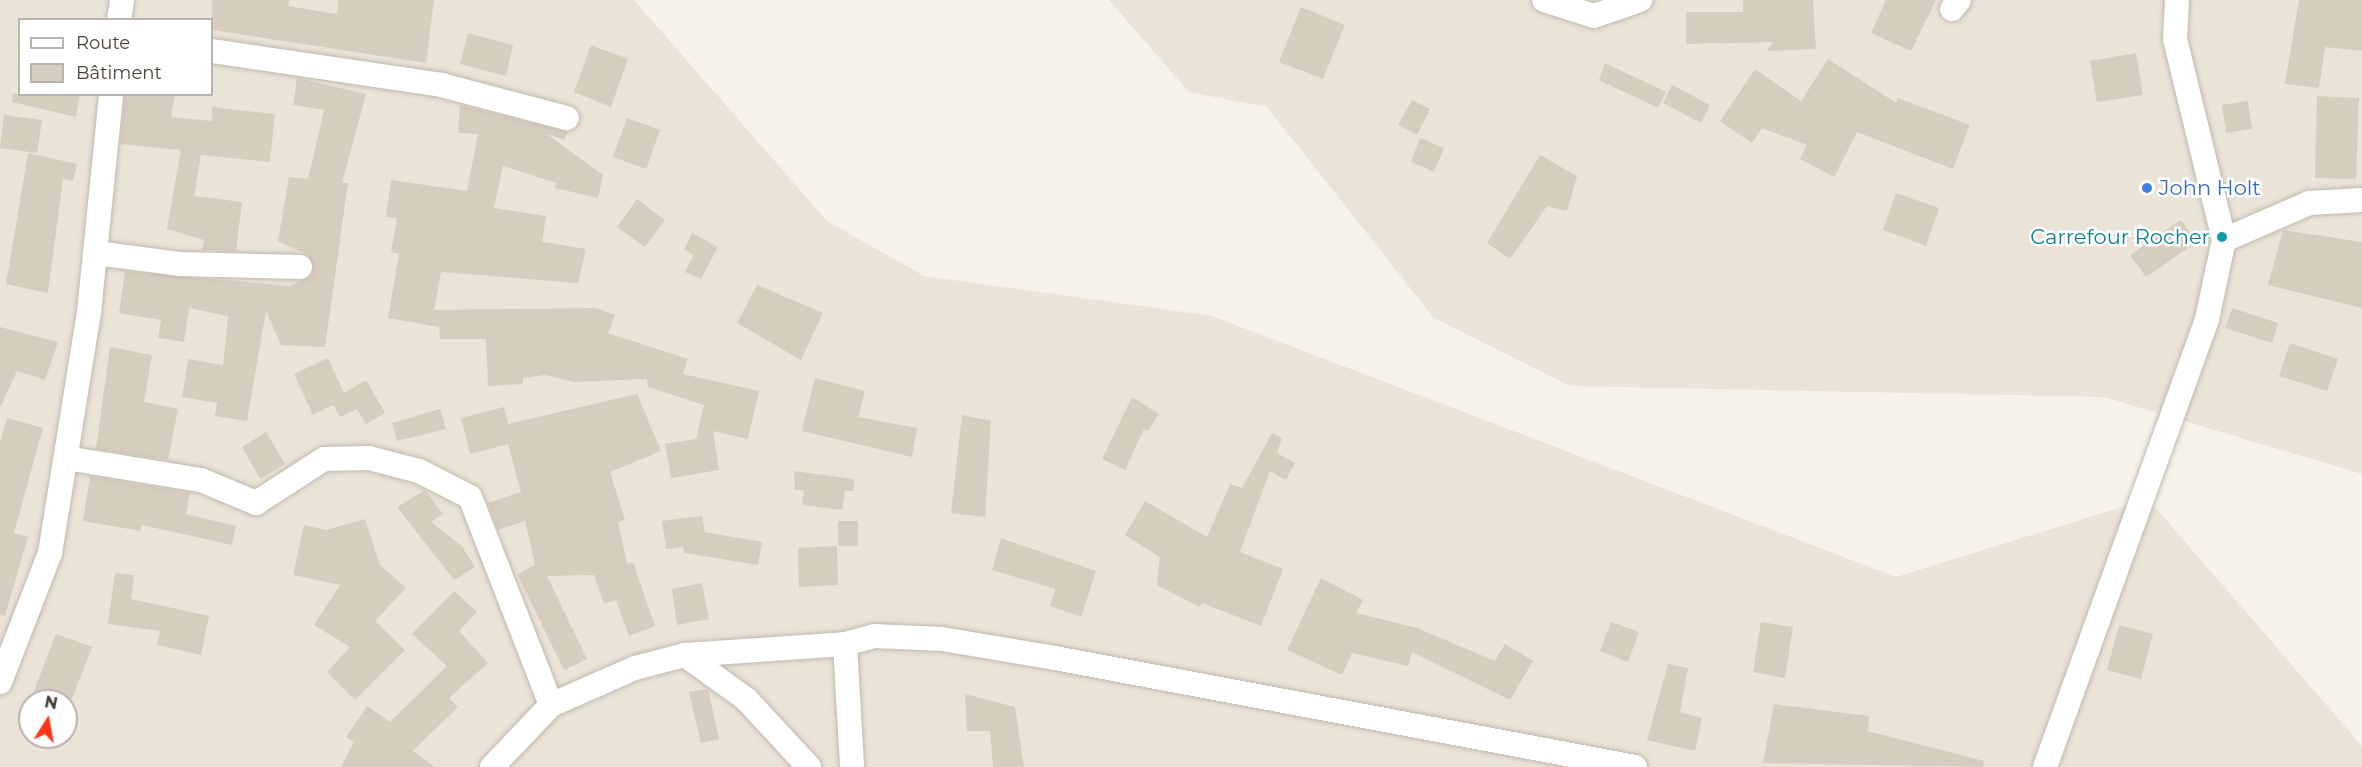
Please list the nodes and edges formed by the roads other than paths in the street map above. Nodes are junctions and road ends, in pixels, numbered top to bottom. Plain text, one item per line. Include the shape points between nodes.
1 (122, 0) edge
2 (1544, 0) edge
3 (1640, 0) edge
4 (2177, 0) edge
5 (119, 18) edge
6 (213, 51) edge
7 (111, 96) edge
8 (567, 118) dead end
9 (2362, 200) edge
10 (2224, 240) junction
11 (96, 252) junction
12 (300, 267) dead end
13 (66, 458) junction
14 (845, 644) junction
15 (685, 655) junction
16 (0, 682) edge
17 (551, 705) junction
18 (1597, 761) edge
19 (492, 767) edge
20 (809, 767) edge
21 (852, 767) edge
22 (1635, 767) edge
23 (2045, 767) edge

1 - 5 street
2 - 3 street via 1594,16
4 - 10 street via 2175,39
6 - 8 street via 441,85
7 - 11 street
9 - 10 street via 2308,203
10 - 23 street via 2207,319
11 - 12 street via 179,264
11 - 13 street
13 - 16 street via 50,553
13 - 17 street via 201,480 256,504 324,459 369,458 419,471 470,497
14 - 15 street
14 - 18 street via 874,636 942,639
14 - 21 street
15 - 17 street via 635,668
15 - 20 street via 746,699
17 - 19 street
18 - 22 street

